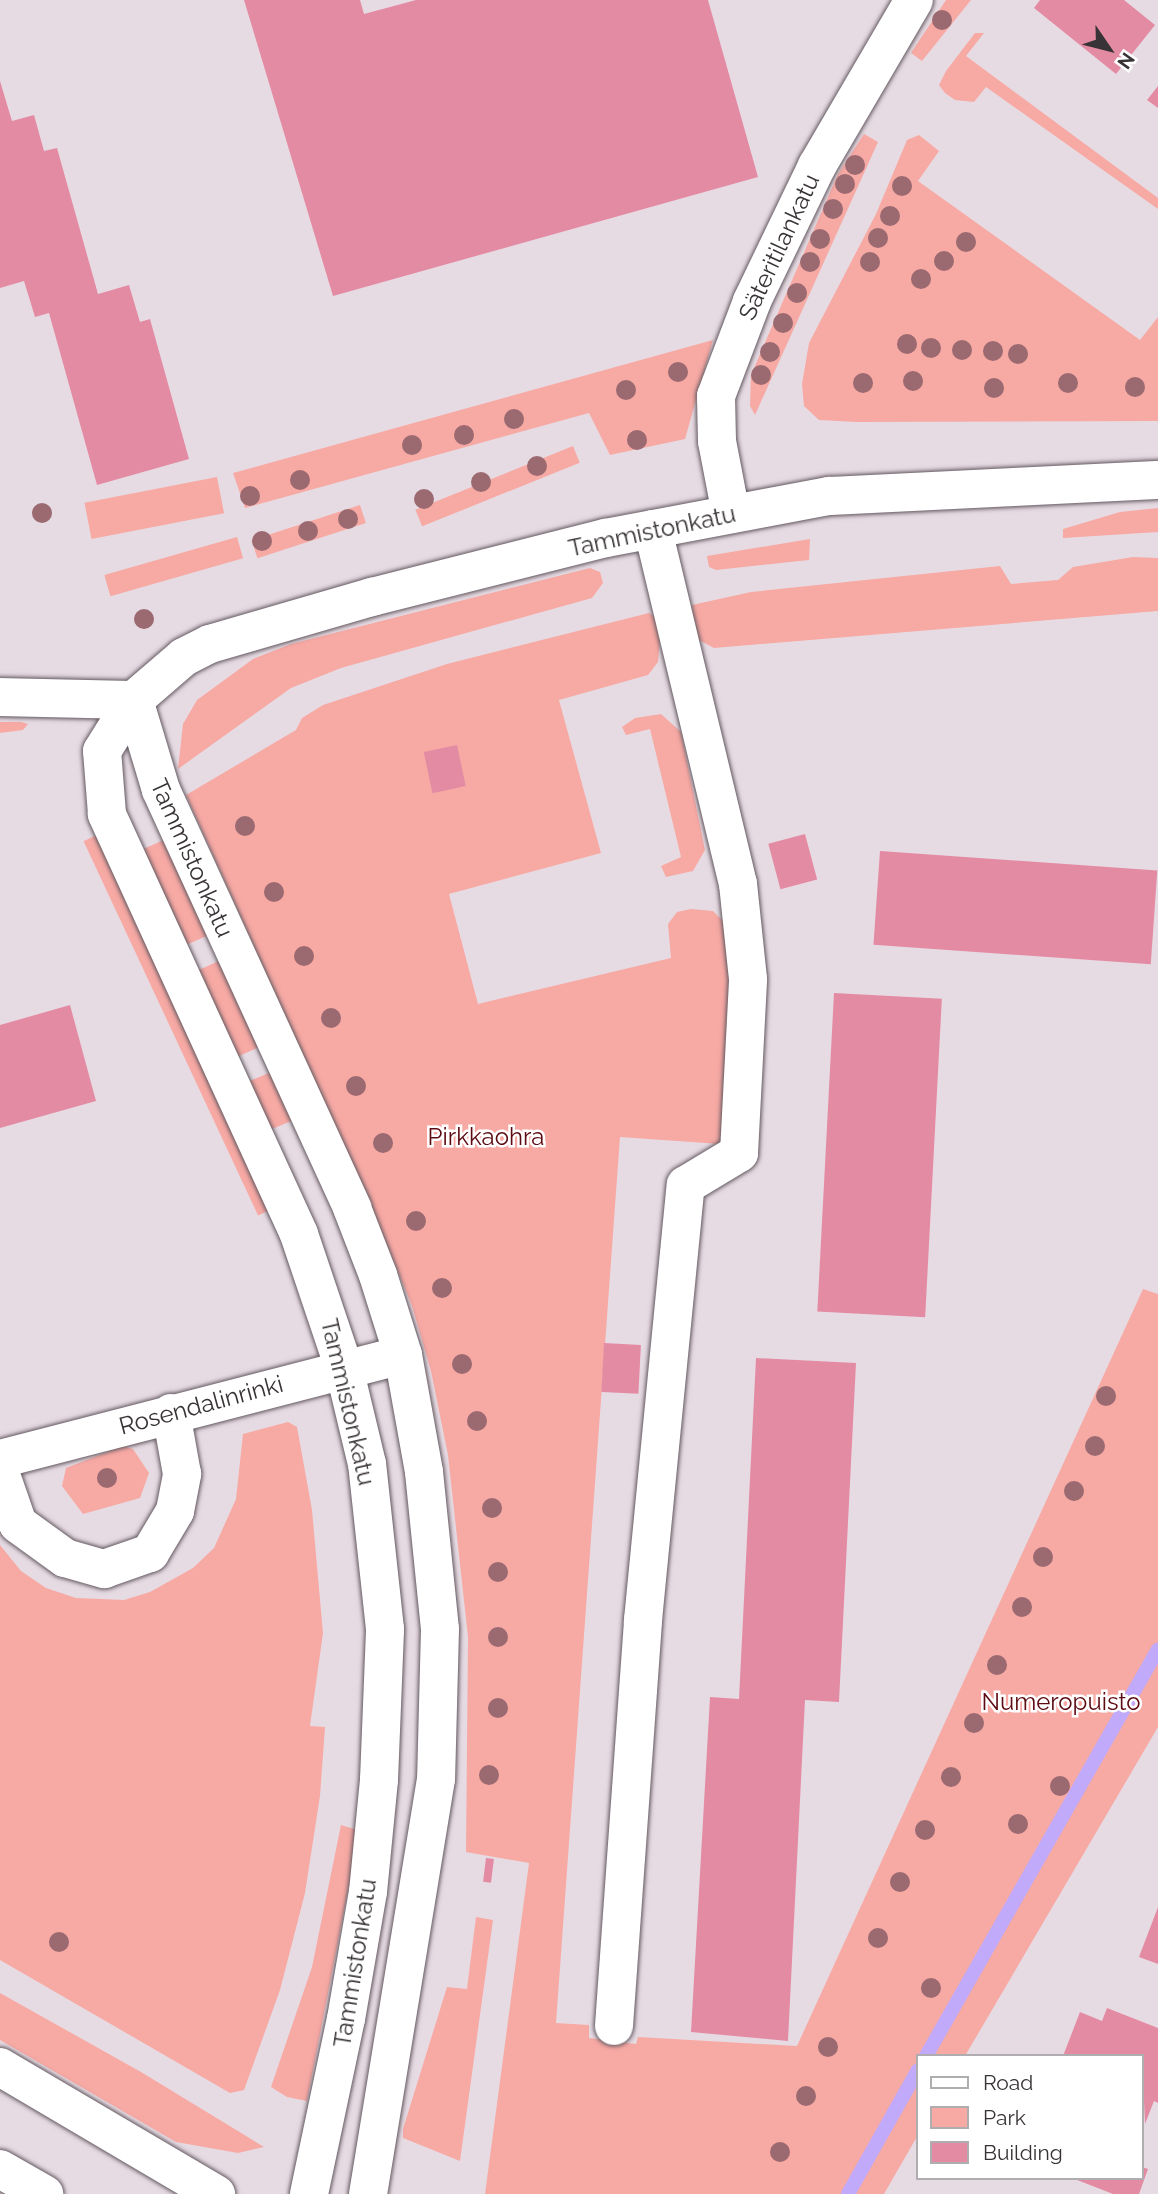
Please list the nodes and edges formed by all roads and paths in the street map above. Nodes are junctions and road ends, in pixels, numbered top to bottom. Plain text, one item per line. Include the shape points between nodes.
1 (914, 0) edge
2 (1158, 480) edge
3 (731, 514) junction
4 (653, 529) junction
5 (0, 697) edge
6 (134, 700) junction
7 (403, 1355) junction
8 (344, 1368) junction
9 (171, 1413) junction
10 (0, 1460) edge
11 (0, 1472) edge
12 (614, 2026) dead end
13 (0, 2067) edge
14 (0, 2169) edge
15 (44, 2194) edge
16 (216, 2194) edge
17 (309, 2194) edge
18 (368, 2194) edge

1 - 3 street, Säteritilankatu via 817,166 752,301 716,396 717,441
2 - 3 street, Tammistonkatu via 829,496
3 - 4 street, Tammistonkatu
4 - 6 street, Tammistonkatu via 372,597 210,645 158,675
4 - 12 street via 738,884 748,979 740,1153 686,1185 643,1620
5 - 6 street
6 - 7 street, Tammistonkatu via 161,790 352,1208
6 - 8 street, Tammistonkatu via 102,751 107,814 299,1234
7 - 8 street, Rosendalinrinki
7 - 18 street, Tammistonkatu via 424,1472 440,1629 436,1779
8 - 9 street, Rosendalinrinki
8 - 17 street, Tammistonkatu via 367,1464 385,1629 379,1780 368,1892 349,2007
9 - 10 street, Rosendalinrinki
9 - 11 street via 182,1474 175,1511 150,1553 104,1569 65,1558 18,1524
13 - 16 street
14 - 15 street

